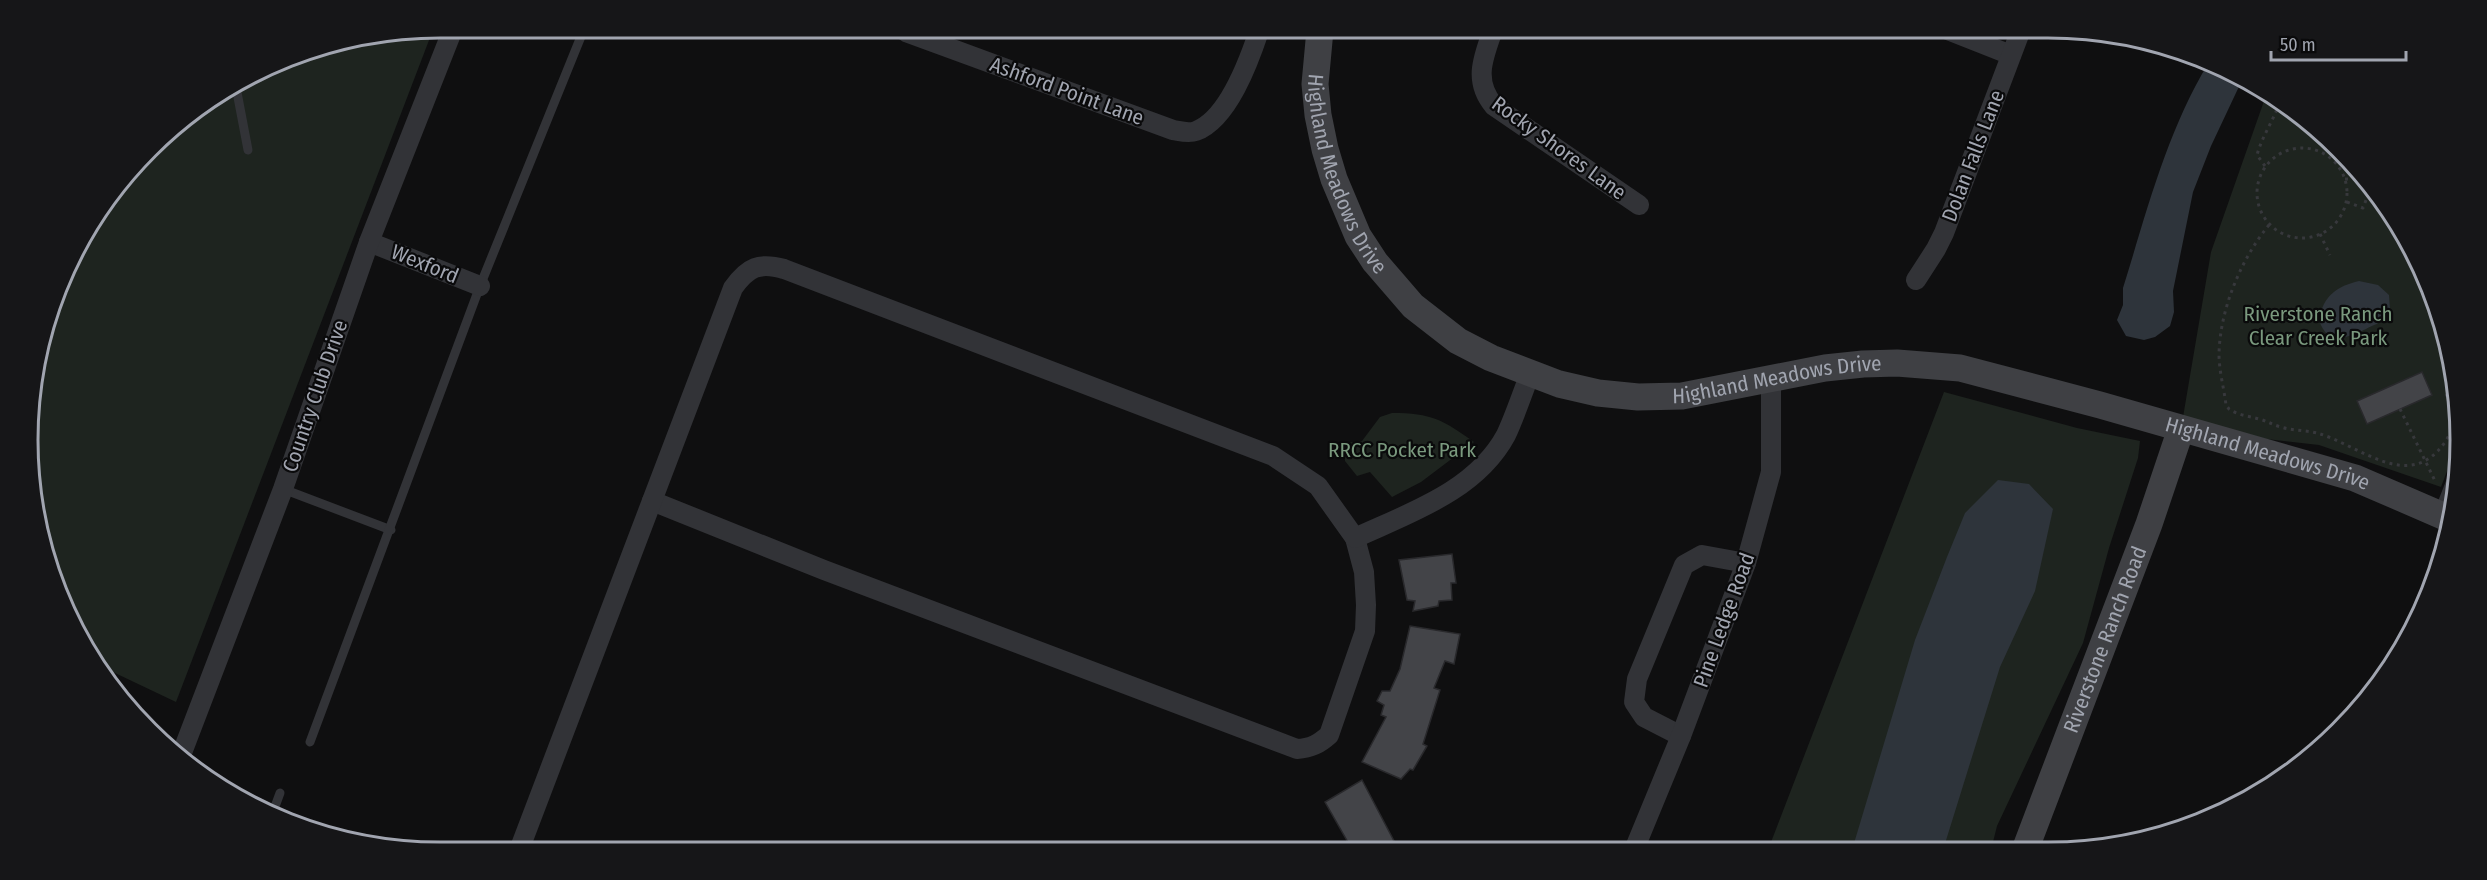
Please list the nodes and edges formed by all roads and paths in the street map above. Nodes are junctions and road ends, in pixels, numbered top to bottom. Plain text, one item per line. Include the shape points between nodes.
1 (449, 38) edge
2 (580, 38) edge
3 (922, 38) edge
4 (1256, 38) edge
5 (1319, 38) edge
6 (1491, 38) edge
7 (1968, 38) edge
8 (2018, 38) edge
9 (2012, 55) junction
10 (236, 93) edge
11 (2277, 110) edge
12 (248, 150) dead end
13 (2265, 166) junction
14 (2353, 178) edge
15 (2345, 179) junction
16 (2367, 197) edge
17 (2347, 202) junction
18 (1639, 205) dead end
19 (2269, 225) junction
20 (2320, 234) junction
21 (369, 242) junction
22 (2330, 255) dead end
23 (1916, 280) dead end
24 (480, 286) junction
25 (2437, 342) edge
26 (2436, 345) dead end
27 (1530, 374) junction
28 (1771, 379) junction
29 (2445, 391) dead end
30 (2447, 397) edge
31 (2400, 410) dead end
32 (2181, 429) junction
33 (2450, 431) edge
34 (2425, 461) junction
35 (283, 489) junction
36 (652, 501) junction
37 (2444, 506) edge
38 (2443, 512) edge
39 (391, 530) junction
40 (1354, 538) junction
41 (1746, 564) junction
42 (1682, 736) junction
43 (310, 742) dead end
44 (183, 750) edge
45 (280, 793) dead end
46 (275, 807) edge
47 (523, 842) edge
48 (1637, 842) edge
49 (2028, 842) edge

1 - 21 street, Country Club Drive
2 - 24 lane
3 - 4 street, Ashford Point Lane via 1173,130 1189,132 1212,120 1225,104
5 - 27 street, Highland Meadows Drive via 1315,84 1318,115 1331,169 1358,236 1413,306 1435,324 1458,341
6 - 18 street, Rocky Shores Lane via 1482,87 1494,106
7 - 9 street
8 - 9 street, Dolan Falls Lane
9 - 23 street, Dolan Falls Lane via 1944,233
10 - 12 lane
11 - 13 path via 2257,155
13 - 15 path via 2293,148 2315,149 2334,160
13 - 19 path via 2256,192 2259,210
14 - 15 path
15 - 17 path
16 - 17 path via 2363,207
17 - 20 path via 2337,221
19 - 20 path via 2293,237
19 - 34 path via 2245,261 2225,317 2219,352 2226,405 2233,412 2331,438 2398,466
20 - 22 path
21 - 24 street, Wexford
21 - 35 street, Country Club Drive
24 - 39 lane
25 - 26 path
27 - 28 street, Highland Meadows Drive via 1598,393 1638,397 1682,396
27 - 40 street via 1506,435 1467,480 1440,498
28 - 32 street, Highland Meadows Drive via 1863,364 1960,368
28 - 41 street, Pine Ledge Road via 1771,472
29 - 30 path
31 - 34 path
32 - 38 street, Highland Meadows Drive via 2355,478
32 - 49 street, Riverstone Ranch Road
33 - 34 path via 2435,454
34 - 37 path
35 - 39 lane
35 - 44 street, Country Club Drive
36 - 40 street via 733,288 742,275 768,265 1273,456 1318,486
36 - 40 street via 1297,749 1319,744 1329,735 1365,631 1364,572
36 - 47 street
39 - 43 lane
41 - 42 street, Pine Ledge Road
41 - 42 street via 1702,555 1684,565 1637,679 1634,702 1644,717
42 - 48 street, Pine Ledge Road
45 - 46 lane

